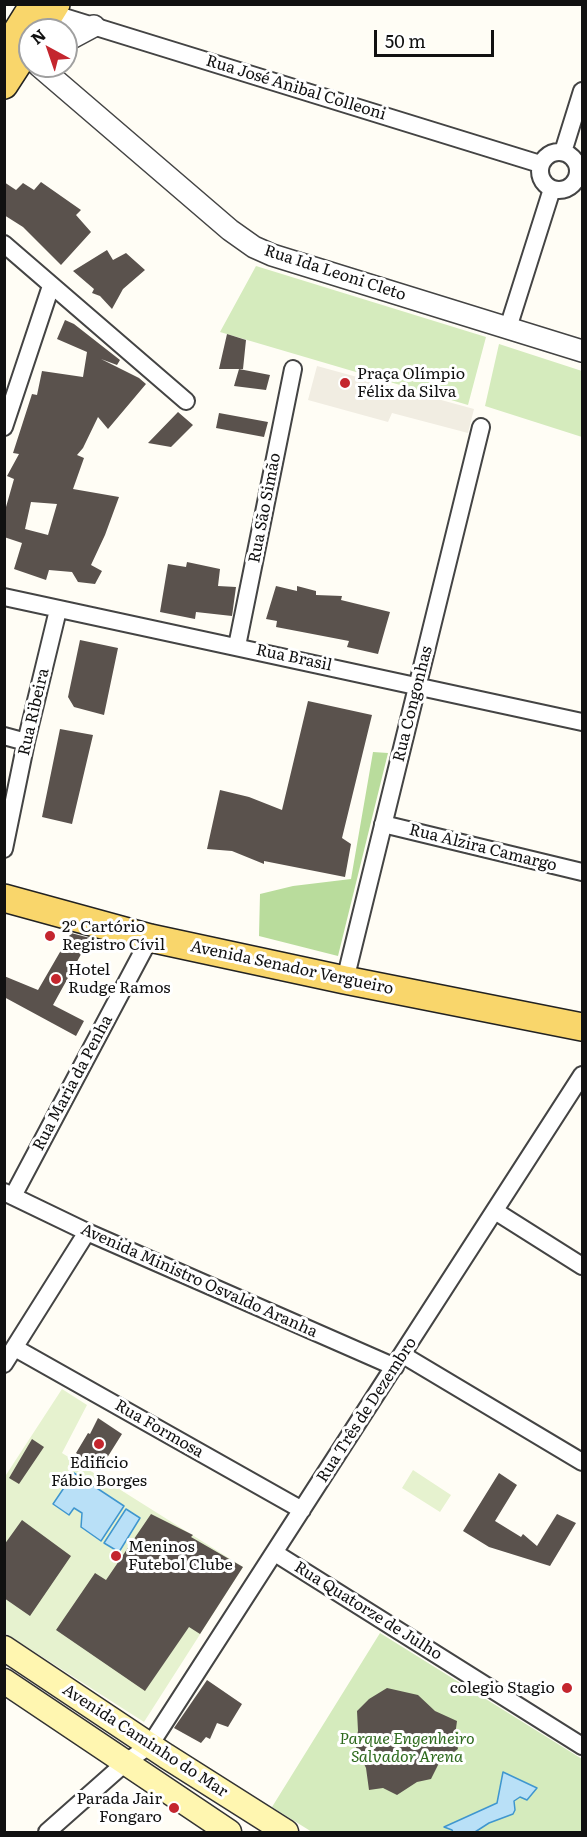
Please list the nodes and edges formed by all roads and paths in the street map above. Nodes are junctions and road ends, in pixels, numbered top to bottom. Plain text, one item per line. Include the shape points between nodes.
1 (45, 13) edge
2 (94, 26) junction
3 (78, 35) edge
4 (18, 54) edge
5 (61, 78) edge
6 (4, 85) edge
7 (582, 91) edge
8 (563, 152) junction
9 (540, 164) junction
10 (580, 179) edge
11 (552, 189) junction
12 (4, 244) edge
13 (51, 286) junction
14 (508, 327) junction
15 (582, 351) edge
16 (293, 369) dead end
17 (186, 401) dead end
18 (4, 427) edge
19 (481, 427) dead end
20 (4, 597) edge
21 (58, 610) junction
22 (237, 646) junction
23 (418, 685) junction
24 (582, 722) edge
25 (4, 736) edge
26 (26, 742) junction
27 (383, 824) junction
28 (4, 849) edge
29 (582, 872) edge
30 (4, 898) edge
31 (150, 938) junction
32 (345, 980) junction
33 (582, 1027) edge
34 (582, 1075) edge
35 (9, 1194) edge
36 (495, 1210) junction
37 (87, 1233) junction
38 (582, 1266) edge
39 (15, 1348) junction
40 (399, 1361) junction
41 (4, 1364) edge
42 (582, 1462) edge
43 (303, 1510) junction
44 (275, 1553) junction
45 (4, 1648) edge
46 (4, 1681) edge
47 (150, 1745) junction
48 (582, 1746) edge
49 (125, 1763) junction
50 (47, 1833) edge
51 (229, 1833) edge
52 (286, 1833) edge

1 - 2 street, Rua José Anibal Colleoni
2 - 3 street
2 - 9 street, Rua José Anibal Colleoni
4 - 6 main road
5 - 14 street, Rua Ida Leoni Cleto via 230,230 254,247
7 - 8 street
8 - 9 street via 553,152
8 - 10 street via 575,160
9 - 11 street via 541,179
10 - 11 street via 564,190
11 - 14 street
12 - 13 street
13 - 17 street
13 - 18 street
14 - 15 street, Rua Ida Leoni Cleto
16 - 22 street, Rua São Simão
19 - 23 street, Rua Congonhas
20 - 21 street, Rua Brasil
21 - 22 street, Rua Brasil
21 - 26 street, Rua Ribeira
22 - 23 street, Rua Brasil
23 - 24 street, Rua Brasil
23 - 27 street, Rua Congonhas
25 - 26 street
26 - 28 street, Rua Ribeira
27 - 29 street, Rua Alzira Camargo
27 - 32 street, Rua Congonhas
30 - 31 main road, Avenida Senador Vergueiro
31 - 32 main road, Avenida Senador Vergueiro
31 - 35 street, Rua Maria da Penha
32 - 33 main road, Avenida Senador Vergueiro
34 - 36 street, Rua Três de Dezembro
35 - 37 street, Avenida Ministro Osvaldo Aranha
36 - 38 street
36 - 40 street, Rua Três de Dezembro
37 - 39 street
37 - 40 street, Avenida Ministro Osvaldo Aranha
39 - 41 street
39 - 43 street, Rua Formosa
40 - 42 street, Avenida Ministro Osvaldo Aranha
40 - 43 street, Rua Três de Dezembro
43 - 44 street, Rua Três de Dezembro
44 - 47 street, Rua Três de Dezembro
44 - 48 street, Rua Quatorze de Julho
45 - 47 main road, Avenida Caminho do Mar
46 - 49 main road, Avenida Caminho do Mar
47 - 49 street
47 - 52 main road, Avenida Caminho do Mar
49 - 50 street
49 - 51 main road, Avenida Caminho do Mar

